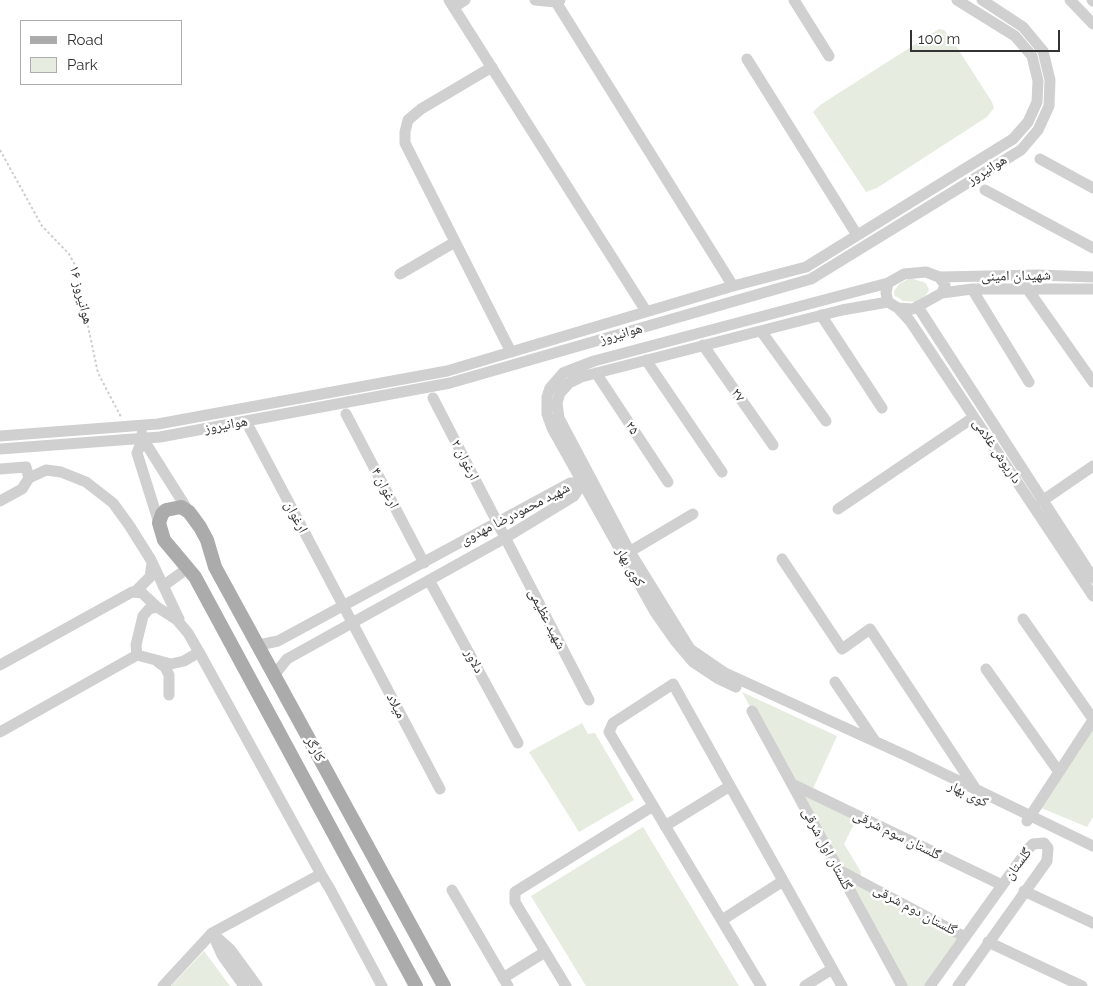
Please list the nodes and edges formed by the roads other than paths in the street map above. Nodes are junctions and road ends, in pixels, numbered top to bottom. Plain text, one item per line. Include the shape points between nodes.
1 (465, 0) edge
2 (534, 0) edge
3 (794, 0) edge
4 (957, 0) edge
5 (982, 0) edge
6 (1070, 0) edge
7 (558, 1) edge
8 (452, 4) edge
9 (1093, 24) edge
10 (829, 56) dead end
11 (747, 59) dead end
12 (492, 67) junction
13 (1040, 159) dead end
14 (943, 182) junction
15 (1093, 188) edge
16 (984, 190) dead end
17 (950, 193) junction
18 (857, 235) junction
19 (455, 242) junction
20 (1093, 248) edge
21 (400, 274) dead end
22 (939, 277) junction
23 (1093, 277) edge
24 (888, 283) junction
25 (733, 286) junction
26 (1026, 287) junction
27 (972, 289) junction
28 (1093, 289) edge
29 (942, 293) junction
30 (686, 300) junction
31 (893, 305) junction
32 (918, 307) junction
33 (646, 311) junction
34 (690, 314) junction
35 (821, 315) junction
36 (761, 330) junction
37 (554, 339) junction
38 (703, 346) junction
39 (510, 352) junction
40 (557, 352) junction
41 (646, 360) junction
42 (596, 373) junction
43 (416, 377) junction
44 (1029, 382) dead end
45 (1093, 382) edge
46 (417, 390) junction
47 (433, 398) dead end
48 (882, 408) dead end
49 (346, 414) dead end
50 (974, 417) junction
51 (826, 421) dead end
52 (140, 425) junction
53 (250, 428) dead end
54 (0, 436) edge
55 (143, 439) junction
56 (773, 445) dead end
57 (0, 449) edge
58 (0, 469) edge
59 (28, 472) junction
60 (722, 472) dead end
61 (1091, 472) edge
62 (668, 482) dead end
63 (587, 483) junction
64 (0, 501) edge
65 (1042, 501) junction
66 (838, 508) dead end
67 (189, 512) junction
68 (693, 514) dead end
69 (497, 522) junction
70 (159, 524) junction
71 (505, 538) junction
72 (627, 554) junction
73 (782, 559) dead end
74 (152, 563) junction
75 (424, 563) junction
76 (188, 568) junction
77 (1093, 578) edge
78 (430, 580) junction
79 (163, 586) junction
80 (136, 591) junction
81 (1093, 596) edge
82 (343, 606) junction
83 (157, 607) junction
84 (1023, 619) dead end
85 (352, 622) junction
86 (186, 631) junction
87 (259, 645) junction
88 (199, 652) junction
89 (137, 654) junction
90 (158, 662) junction
91 (0, 665) edge
92 (986, 669) dead end
93 (275, 674) junction
94 (835, 682) dead end
95 (169, 695) dead end
96 (589, 700) dead end
97 (752, 711) dead end
98 (1093, 720) edge
99 (0, 732) edge
100 (876, 742) junction
101 (518, 743) dead end
102 (1059, 772) junction
103 (792, 784) junction
104 (730, 786) junction
105 (440, 789) dead end
106 (975, 793) junction
107 (653, 806) junction
108 (1028, 819) junction
109 (665, 826) junction
110 (1093, 846) edge
111 (1093, 854) edge
112 (838, 870) junction
113 (321, 874) junction
114 (784, 881) junction
115 (1002, 885) junction
116 (452, 890) dead end
117 (1024, 891) junction
118 (722, 920) junction
119 (1093, 923) edge
120 (212, 933) junction
121 (965, 937) junction
122 (988, 942) junction
123 (546, 952) junction
124 (832, 969) junction
125 (506, 982) edge
126 (163, 986) edge
127 (244, 986) edge
128 (257, 986) edge
129 (382, 986) edge
130 (416, 986) edge
131 (444, 986) edge
132 (566, 986) edge
133 (761, 986) edge
134 (805, 986) edge
135 (842, 986) edge
136 (902, 986) edge
137 (930, 986) edge
138 (958, 986) edge
139 (1082, 986) edge

1 - 8 street
2 - 7 street
3 - 10 street
4 - 14 street, هوانیروز via 1015,36 1032,56 1038,80 1037,102 1028,122 1013,139
5 - 17 street, هوانیروز via 1023,27 1043,51 1050,80 1049,106 1038,130 1021,150
6 - 9 street
7 - 25 street
8 - 12 street
11 - 18 street
12 - 19 street via 420,109 408,120 405,132 405,143
12 - 33 street
13 - 15 street
14 - 17 street
14 - 18 street, هوانیروز
16 - 20 street
17 - 34 street, هوانیروز via 811,279
18 - 25 street, هوانیروز via 806,267
19 - 21 street
19 - 39 street
22 - 23 street, شهیدان امینی via 1038,274
22 - 24 street, کوی بهار via 926,272 912,272
22 - 29 street via 945,285
24 - 31 street via 886,292
24 - 63 street, کوی بهار via 594,361 563,373 550,388 547,414 555,434
25 - 30 street, هوانیروز
26 - 27 street, شهیدان امینی
26 - 28 street, شهیدان امینی
26 - 45 street
27 - 29 street, شهیدان امینی
27 - 44 street
29 - 32 street, کوی بهار
30 - 33 street, هوانیروز
30 - 34 street
31 - 32 street, کوی بهار via 908,310
31 - 35 street, کوی بهار
31 - 50 street, داریوش غلامی via 910,321
32 - 65 street, داریوش غلامی
33 - 37 street, هوانیروز
34 - 40 street, هوانیروز
35 - 36 street, کوی بهار
35 - 48 street
36 - 38 street, کوی بهار
36 - 51 street
37 - 39 street, هوانیروز
37 - 40 street
38 - 41 street, کوی بهار
38 - 56 street, ۲۷
39 - 43 street, هوانیروز
40 - 46 street, هوانیروز
41 - 42 street, کوی بهار
41 - 60 street
42 - 62 street, ۲۵
42 - 63 street, کوی بهار via 570,383 560,393 557,402 559,418
43 - 46 street
43 - 52 street, هوانیروز
46 - 55 street, هوانیروز
47 - 69 street, ارغوان ۲
49 - 75 street, ارغوان ۴
50 - 66 street
50 - 81 street, داریوش غلامی
52 - 54 street, هوانیروز
52 - 55 street
53 - 82 street, ارغوان
55 - 57 street, هوانیروز
55 - 67 street
55 - 70 street via 137,453
58 - 59 street
59 - 64 street via 22,489
59 - 74 street via 61,472 86,482 119,510
61 - 65 street
63 - 69 street, شهید محمودرضا مهدوی via 570,483
63 - 71 street, شهید محمودرضا مهدوی via 574,496
63 - 72 street, کوی بهار
65 - 77 street, داریوش غلامی
67 - 70 main road via 181,507 166,510
67 - 87 main road, کارگر via 207,540 215,567
68 - 72 street
69 - 71 street, ارغوان ۲
69 - 75 street, شهید محمودرضا مهدوی
70 - 76 main road, کارگر via 164,540
71 - 78 street, شهید محمودرضا مهدوی
71 - 96 street, شهید عظیمی
72 - 100 street, کوی بهار via 690,649 725,673
72 - 106 street, کوی بهار via 655,612 676,642 704,670
73 - 106 street via 842,649 870,629
74 - 79 street
74 - 80 street via 150,576
75 - 82 street, شهید محمودرضا مهدوی
76 - 79 street
76 - 130 main road, کارگر
78 - 85 street, شهید محمودرضا مهدوی
78 - 101 street, دلاور
79 - 86 street
80 - 83 street via 146,595
80 - 91 street
82 - 85 street, ارغوان
82 - 87 street, شهید محمودرضا مهدوی via 278,641
83 - 86 street via 167,611
83 - 89 street via 149,609 141,621
84 - 98 street
85 - 93 street, شهید محمودرضا مهدوی via 287,660
85 - 105 street, میلاد
86 - 88 street
87 - 93 main road, کارگر
88 - 90 street via 177,663
88 - 113 street
89 - 90 street
89 - 99 street
90 - 95 street via 169,675
92 - 102 street
93 - 131 main road, کارگر
94 - 100 street
97 - 103 street, گلستان اول شرقی
98 - 102 street
100 - 106 street, کوی بهار
102 - 108 street
103 - 112 street, گلستان اول شرقی
103 - 115 street, گلستان سوم شرقی
104 - 107 street via 673,684 609,728
104 - 109 street
104 - 114 street
106 - 108 street, کوی بهار
107 - 109 street
107 - 123 street via 515,892 515,902
108 - 110 street, کوی بهار
108 - 111 street, کوی بهار
109 - 118 street
112 - 121 street, گلستان دوم شرقی
112 - 136 street, گلستان اول شرقی
113 - 120 street
113 - 129 street
114 - 118 street
114 - 124 street
115 - 117 street, گلستان via 1033,844 1044,843 1048,848 1047,861
115 - 121 street, گلستان
116 - 125 street
117 - 119 street
117 - 122 street, گلستان
118 - 133 street
120 - 126 street
120 - 127 street via 222,955
120 - 128 street via 230,949
121 - 137 street, گلستان
122 - 138 street, گلستان
122 - 139 street
123 - 125 street
123 - 132 street
124 - 134 street
124 - 135 street

